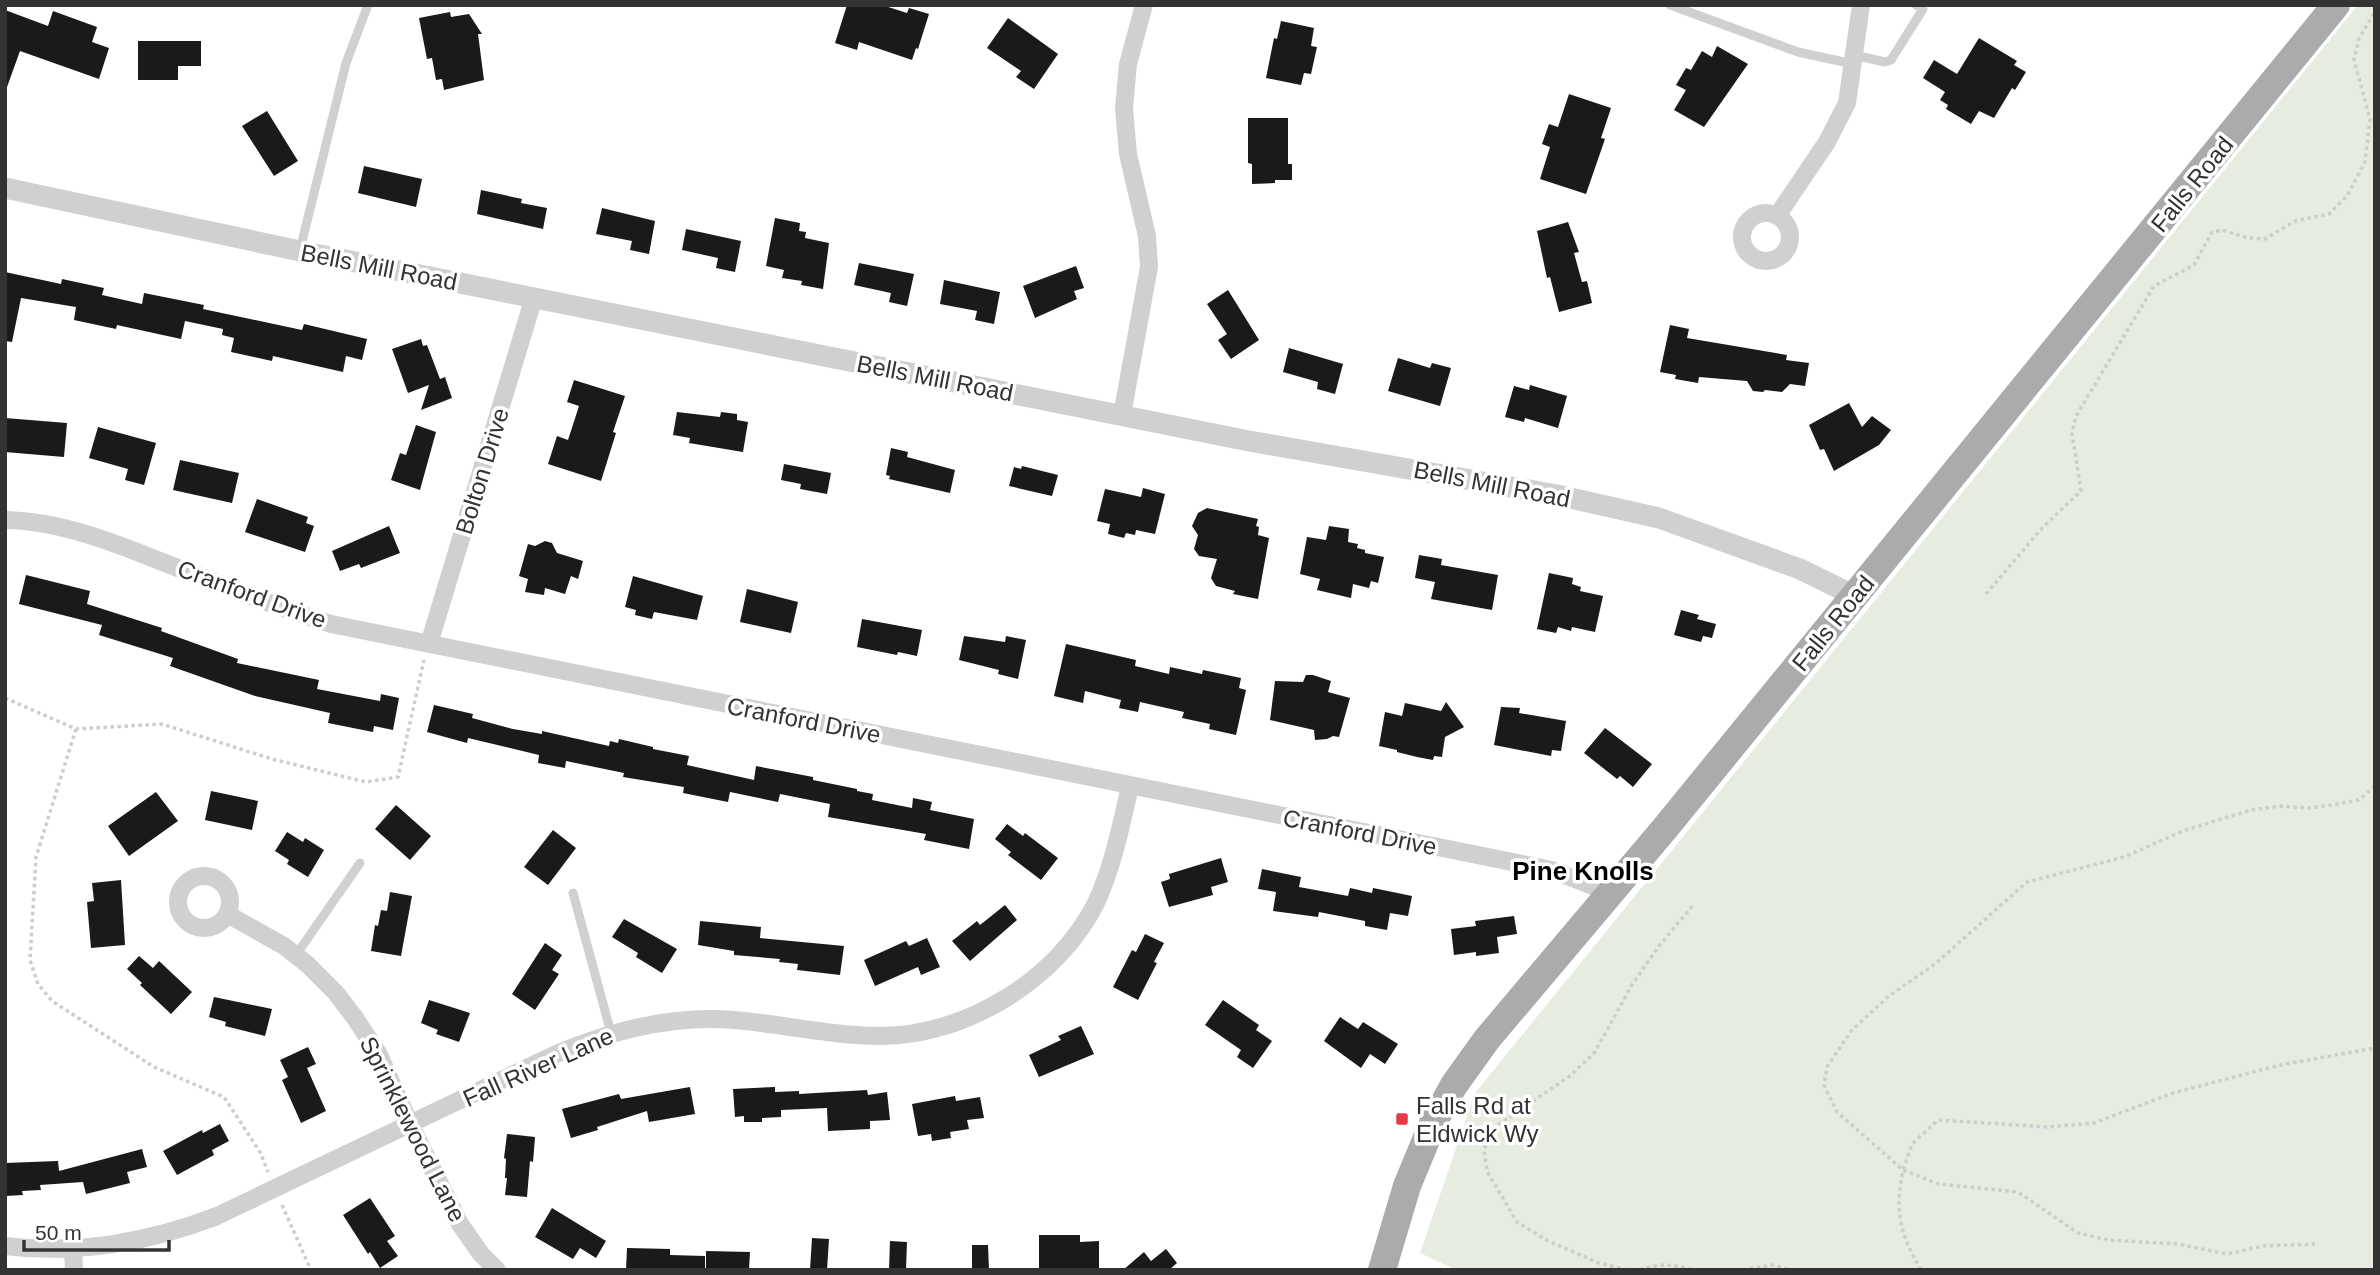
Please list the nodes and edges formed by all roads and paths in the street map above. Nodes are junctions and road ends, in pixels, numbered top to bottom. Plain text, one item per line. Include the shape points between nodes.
1 (368, 5) edge
2 (1144, 5) edge
3 (1670, 5) edge
4 (1861, 5) edge
5 (1916, 5) edge
6 (2336, 5) edge
7 (2375, 12) edge
8 (1854, 59) junction
9 (5, 188) edge
10 (1777, 216) dead end
11 (300, 251) junction
12 (534, 297) junction
13 (1122, 415) junction
14 (5, 520) edge
15 (1986, 594) dead end
16 (1855, 596) junction
17 (429, 645) junction
18 (5, 698) edge
19 (76, 729) junction
20 (1130, 786) junction
21 (2375, 786) edge
22 (359, 863) dead end
23 (573, 893) dead end
24 (1610, 893) junction
25 (1694, 904) dead end
26 (227, 914) dead end
27 (296, 955) junction
28 (611, 1033) junction
29 (2375, 1048) edge
30 (410, 1125) junction
31 (1903, 1170) junction
32 (275, 1188) junction
33 (2315, 1244) dead end
34 (5, 1246) edge
35 (73, 1250) junction
36 (74, 1270) edge
37 (311, 1270) edge
38 (497, 1270) edge
39 (1382, 1270) edge
40 (1627, 1270) edge
41 (1640, 1270) edge
42 (1692, 1270) edge
43 (1743, 1270) edge
44 (1791, 1270) edge
45 (1921, 1270) edge

1 - 11 lane via 346,63
2 - 13 street via 1133,39 1124,108 1149,267
3 - 8 lane via 1798,52
4 - 8 street
5 - 8 lane via 1923,9 1891,60
6 - 16 main road, Falls Road
7 - 15 path via 2359,38 2354,60 2370,119 2365,162 2347,197 2329,214 2295,221 2265,239 2212,232 2194,265 2154,286 2076,416 2072,433 2081,492 2043,527
8 - 10 street via 1847,103 1837,125
9 - 11 street, Bells Mill Road
11 - 12 street, Bells Mill Road
12 - 13 street, Bells Mill Road
12 - 17 street, Bolton Drive
13 - 16 street, Bells Mill Road via 1557,495 1659,519 1800,569
14 - 17 street, Cranford Drive via 72,530 288,611
16 - 24 main road, Falls Road
17 - 19 path via 398,777 366,782 272,759 162,724
17 - 20 street, Cranford Drive
18 - 19 path
19 - 32 path via 36,857 30,960 38,984 52,1002 154,1067 224,1097 260,1152
20 - 24 street, Cranford Drive via 1552,870
20 - 28 street, Fall River Lane via 1107,877 1079,929 1048,965 982,1011 948,1025 883,1036 683,1019
21 - 31 path via 2360,800 2251,810 2183,831 2124,857 2027,882 1851,1031 1827,1067 1824,1086 1837,1112
22 - 27 lane
23 - 28 lane
24 - 39 main road, Falls Road via 1487,1039 1442,1104 1419,1153
25 - 40 path via 1632,985 1595,1052 1570,1076 1492,1129 1484,1150 1487,1171 1517,1223 1599,1263
26 - 27 street, Sprinklewood Lane
27 - 30 street, Sprinklewood Lane via 335,993 378,1053
28 - 30 street, Fall River Lane via 554,1055
29 - 31 path via 2280,1065 2173,1093 2094,1123 2048,1127 1938,1120 1912,1144
30 - 32 street, Fall River Lane
30 - 38 street, Sprinklewood Lane via 460,1224
31 - 33 path via 1939,1184 2018,1192 2078,1233 2108,1240 2178,1244 2227,1254 2263,1245
31 - 45 path via 1897,1200 1899,1222
32 - 35 street, Fall River Lane via 184,1229
32 - 37 path
34 - 35 street, Fall River Lane
35 - 36 street
41 - 42 path via 1673,1264
43 - 44 path via 1773,1265

